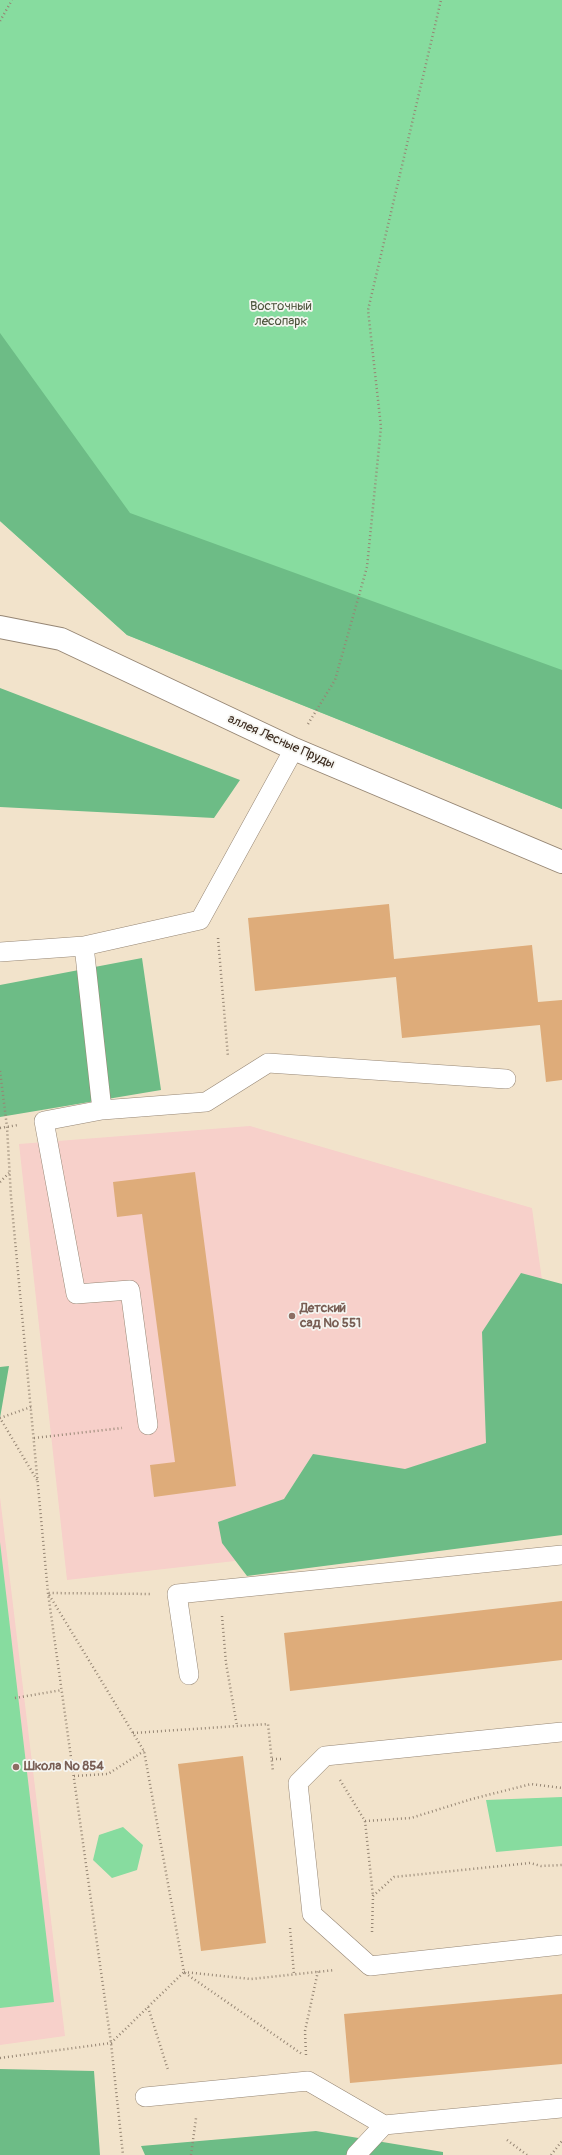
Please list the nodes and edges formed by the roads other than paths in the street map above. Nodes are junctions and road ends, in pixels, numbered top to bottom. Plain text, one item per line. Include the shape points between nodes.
1 (0, 627) edge
2 (294, 749) junction
3 (562, 862) edge
4 (84, 946) junction
5 (0, 952) edge
6 (506, 1079) dead end
7 (102, 1110) junction
8 (148, 1425) road end
9 (562, 1555) edge
10 (189, 1676) dead end
11 (562, 1732) edge
12 (562, 1945) edge
13 (145, 2097) dead end
14 (562, 2108) edge
15 (384, 2125) junction
16 (356, 2155) edge

1 - 2 street, аллея Лесные Пруды via 61,639
2 - 3 street, аллея Лесные Пруды
2 - 4 lane via 200,920
4 - 5 lane
4 - 7 lane
6 - 7 lane via 268,1063 206,1102
7 - 8 lane via 44,1122 76,1294 130,1290
9 - 10 lane via 177,1594
11 - 12 lane via 325,1756 298,1783 312,1914 370,1966
13 - 15 lane via 308,2081
14 - 15 lane
15 - 16 lane

